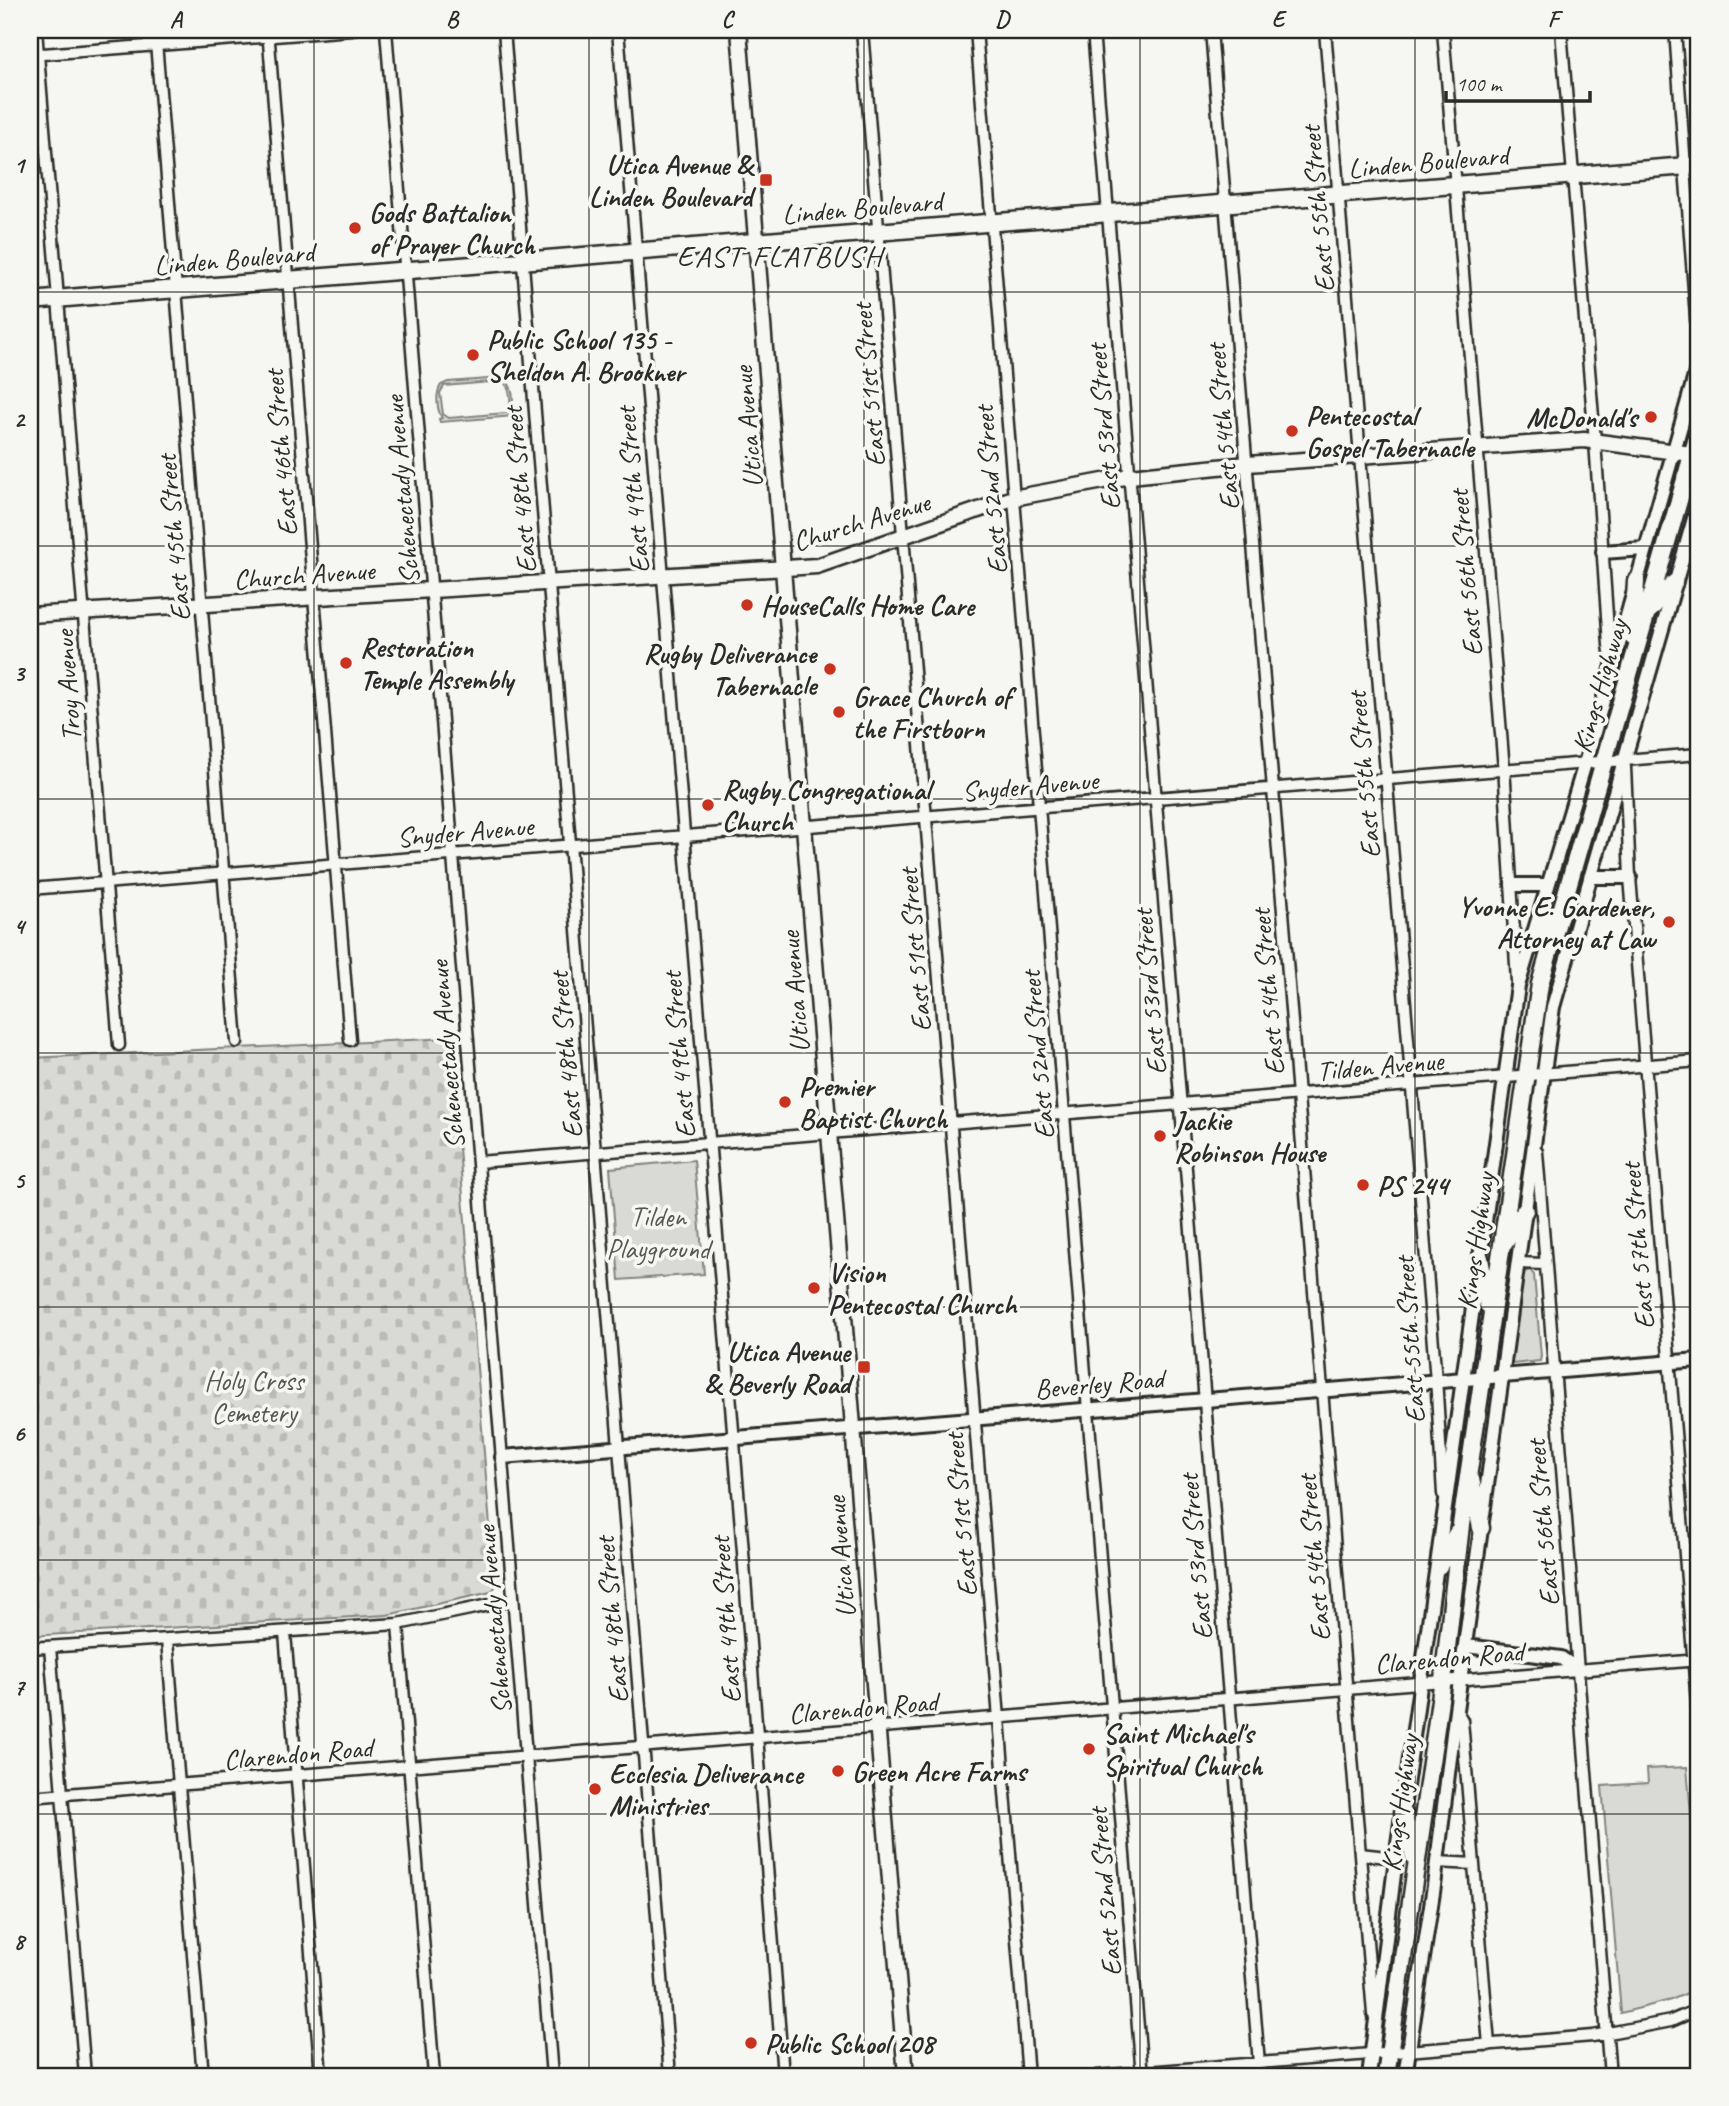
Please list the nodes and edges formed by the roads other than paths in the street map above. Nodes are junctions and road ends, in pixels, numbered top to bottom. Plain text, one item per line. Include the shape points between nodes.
1 (36, 30) edge
2 (155, 30) edge
3 (352, 30) edge
4 (386, 30) edge
5 (504, 30) edge
6 (618, 30) edge
7 (739, 30) edge
8 (862, 30) edge
9 (976, 30) edge
10 (1093, 30) edge
11 (1211, 30) edge
12 (1325, 30) edge
13 (1443, 30) edge
14 (1561, 30) edge
15 (1675, 30) edge
16 (268, 33) edge
17 (156, 44) junction
18 (34, 55) edge
19 (1693, 166) edge
20 (1573, 175) junction
21 (1456, 185) junction
22 (1339, 194) junction
23 (1226, 204) junction
24 (1108, 213) junction
25 (992, 223) junction
26 (879, 232) junction
27 (757, 241) junction
28 (636, 251) junction
29 (523, 261) junction
30 (406, 270) junction
31 (1696, 277) edge
32 (288, 280) junction
33 (176, 289) junction
34 (58, 299) junction
35 (30, 301) edge
36 (1699, 360) edge
37 (1699, 431) edge
38 (1595, 441) junction
39 (1477, 447) junction
40 (1674, 452) junction
41 (1696, 455) edge
42 (1360, 456) junction
43 (1247, 464) junction
44 (1130, 475) junction
45 (1013, 498) junction
46 (1699, 501) edge
47 (903, 536) junction
48 (1644, 550) junction
49 (1603, 552) junction
50 (783, 569) junction
51 (661, 576) junction
52 (1636, 581) junction
53 (549, 582) junction
54 (1674, 583) junction
55 (432, 590) junction
56 (314, 597) junction
57 (201, 605) junction
58 (84, 612) junction
59 (1646, 614) junction
60 (30, 615) edge
61 (1632, 663) junction
62 (1612, 665) junction
63 (1699, 754) edge
64 (1624, 760) junction
65 (1605, 761) junction
66 (1585, 763) junction
67 (1504, 769) junction
68 (1387, 779) junction
69 (1274, 788) junction
70 (1156, 798) junction
71 (1039, 807) junction
72 (926, 816) junction
73 (804, 826) junction
74 (682, 836) junction
75 (570, 845) junction
76 (453, 855) junction
77 (335, 864) junction
78 (223, 875) junction
79 (1590, 877) junction
80 (1630, 877) junction
81 (105, 883) junction
82 (1512, 885) junction
83 (1547, 885) junction
84 (30, 889) edge
85 (1563, 906) junction
86 (1531, 947) junction
87 (1518, 986) junction
88 (350, 1040) dead end
89 (237, 1042) dead end
90 (119, 1045) dead end
91 (1699, 1061) edge
92 (1645, 1065) junction
93 (1543, 1074) junction
94 (1525, 1076) junction
95 (1504, 1077) junction
96 (1411, 1085) junction
97 (1298, 1094) junction
98 (1181, 1104) junction
99 (1064, 1114) junction
100 (951, 1123) junction
101 (830, 1132) junction
102 (1535, 1133) junction
103 (708, 1142) junction
104 (596, 1151) junction
105 (478, 1162) junction
106 (1525, 1210) junction
107 (1500, 1249) junction
108 (1480, 1258) junction
109 (1517, 1263) junction
110 (1545, 1264) junction
111 (1491, 1318) junction
112 (1699, 1360) edge
113 (1670, 1362) junction
114 (1553, 1372) junction
115 (1502, 1376) junction
116 (1483, 1378) junction
117 (1463, 1379) junction
118 (1436, 1381) junction
119 (1322, 1389) junction
120 (1205, 1399) junction
121 (1088, 1408) junction
122 (975, 1417) junction
123 (854, 1429) junction
124 (733, 1439) junction
125 (619, 1448) junction
126 (502, 1457) junction
127 (1469, 1469) junction
128 (1444, 1516) junction
129 (1461, 1525) junction
130 (1482, 1528) junction
131 (1439, 1566) junction
132 (513, 1600) junction
133 (398, 1624) junction
134 (285, 1633) junction
135 (167, 1640) junction
136 (1466, 1646) junction
137 (50, 1647) junction
138 (30, 1648) edge
139 (1697, 1660) edge
140 (1577, 1669) junction
141 (1460, 1678) junction
142 (1443, 1679) junction
143 (1422, 1681) junction
144 (1347, 1688) junction
145 (1230, 1699) junction
146 (1113, 1709) junction
147 (1456, 1710) junction
148 (1000, 1718) junction
149 (878, 1728) junction
150 (1699, 1728) edge
151 (757, 1738) junction
152 (644, 1747) junction
153 (527, 1757) junction
154 (410, 1766) junction
155 (297, 1776) junction
156 (179, 1785) junction
157 (63, 1794) junction
158 (30, 1797) edge
159 (1403, 1812) junction
160 (1360, 1854) junction
161 (1396, 1858) junction
162 (1437, 1862) junction
163 (1474, 1864) junction
164 (1416, 1865) junction
165 (1699, 2009) edge
166 (1607, 2034) junction
167 (1374, 2035) junction
168 (1489, 2045) junction
169 (1409, 2051) junction
170 (1389, 2053) junction
171 (1372, 2054) junction
172 (1259, 2063) junction
173 (1142, 2074) edge
174 (85, 2076) edge
175 (203, 2076) edge
176 (321, 2076) edge
177 (434, 2076) edge
178 (552, 2076) edge
179 (670, 2076) edge
180 (783, 2076) edge
181 (906, 2076) edge
182 (1028, 2076) edge
183 (1097, 2076) edge
184 (1260, 2076) edge
185 (1369, 2076) edge
186 (1386, 2076) edge
187 (1405, 2076) edge
188 (1610, 2076) edge

1 - 18 street, Troy Avenue
2 - 17 street, East 45th Street
3 - 16 street
4 - 30 street, Schenectady Avenue
5 - 29 street, East 48th Street
6 - 28 street, East 49th Street
7 - 27 main road, Utica Avenue
8 - 26 street, East 51st Street
9 - 25 street, East 52nd Street
10 - 24 street, East 53rd Street
11 - 23 street, East 54th Street
12 - 22 street, East 55th Street
13 - 21 street, East 56th Street
14 - 20 street
15 - 19 street
16 - 17 street
16 - 32 street, East 46th Street
17 - 18 street
17 - 33 street, East 45th Street
18 - 34 street, Troy Avenue
19 - 20 main road, Linden Boulevard
19 - 31 street
20 - 21 main road, Linden Boulevard
20 - 38 street
21 - 22 main road, Linden Boulevard
21 - 39 street, East 56th Street
22 - 23 main road, Linden Boulevard
22 - 42 street, East 55th Street
23 - 24 main road, Linden Boulevard
23 - 43 street, East 54th Street
24 - 25 main road, Linden Boulevard
24 - 44 street, East 53rd Street
25 - 26 main road, Linden Boulevard
25 - 45 street, East 52nd Street
26 - 27 main road, Linden Boulevard
26 - 47 street, East 51st Street
27 - 28 main road, Linden Boulevard
27 - 50 main road, Utica Avenue
28 - 29 main road, Linden Boulevard
28 - 51 street, East 49th Street
29 - 30 main road, Linden Boulevard
29 - 53 street, East 48th Street
30 - 32 main road, Linden Boulevard
30 - 55 street, Schenectady Avenue
31 - 36 street
32 - 33 main road, Linden Boulevard
32 - 56 street, East 46th Street
33 - 34 main road, Linden Boulevard
33 - 57 street, East 45th Street
34 - 35 main road, Linden Boulevard
34 - 58 street, Troy Avenue
36 - 40 street, Kings Highway
37 - 41 main road, Kings Highway
38 - 39 main road, Church Avenue
38 - 40 main road, Church Avenue
38 - 49 street
39 - 42 main road, Church Avenue
39 - 67 street, East 56th Street
40 - 41 main road, Church Avenue
40 - 48 street, Kings Highway
41 - 59 main road, Kings Highway
42 - 43 main road, Church Avenue
42 - 68 street, East 55th Street
43 - 44 main road, Church Avenue
43 - 69 street, East 54th Street
44 - 45 main road, Church Avenue
44 - 70 street, East 53rd Street
45 - 47 main road, Church Avenue
45 - 71 street, East 52nd Street
46 - 54 street, Kings Highway
47 - 50 main road, Church Avenue via 817,566
47 - 72 street, East 51st Street
48 - 49 street
48 - 52 street, Kings Highway
49 - 62 street
50 - 51 main road, Church Avenue
50 - 73 main road, Utica Avenue
51 - 53 main road, Church Avenue
51 - 74 street, East 49th Street
52 - 61 main road
52 - 62 street, Kings Highway
53 - 55 main road, Church Avenue
53 - 75 street, East 48th Street
54 - 59 main road
54 - 64 street, Kings Highway
55 - 56 main road, Church Avenue
55 - 76 street, Schenectady Avenue
56 - 57 main road, Church Avenue
56 - 77 street, East 46th Street
57 - 58 main road, Church Avenue
57 - 78 street, East 45th Street
58 - 60 main road, Church Avenue
58 - 81 street, Troy Avenue
59 - 61 main road, Kings Highway
61 - 65 main road, Kings Highway
62 - 66 street, Kings Highway
63 - 64 street, Snyder Avenue
64 - 65 street, Snyder Avenue
64 - 79 street, Kings Highway
64 - 80 street, East 57th Street
65 - 66 street, Snyder Avenue
65 - 85 main road, Kings Highway
66 - 67 street, Snyder Avenue
66 - 83 street, Kings Highway
67 - 68 street, Snyder Avenue
67 - 82 street, East 56th Street
68 - 69 street, Snyder Avenue
68 - 96 street, East 55th Street
69 - 70 street, Snyder Avenue
69 - 97 street, East 54th Street
70 - 71 street, Snyder Avenue
70 - 98 street, East 53rd Street
71 - 72 street, Snyder Avenue
71 - 99 street, East 52nd Street
72 - 73 street, Snyder Avenue
72 - 100 street, East 51st Street
73 - 74 street, Snyder Avenue
73 - 101 main road, Utica Avenue
74 - 75 street, Snyder Avenue
74 - 103 street, East 49th Street
75 - 76 street, Snyder Avenue
75 - 104 street, East 48th Street
76 - 77 street, Snyder Avenue
76 - 105 street, Schenectady Avenue
77 - 78 street, Snyder Avenue
77 - 88 street, East 46th Street
78 - 81 street, Snyder Avenue
78 - 89 street, East 45th Street
79 - 80 street
79 - 93 street, Kings Highway via 1553,1007
80 - 92 street, East 57th Street
81 - 84 street, Snyder Avenue
81 - 90 street, Troy Avenue
82 - 83 street
82 - 87 street, East 56th Street
83 - 86 street, Kings Highway
85 - 86 main road
85 - 94 main road, Kings Highway via 1540,984
86 - 87 street, Kings Highway
87 - 95 street, Kings Highway
91 - 92 street, Tilden Avenue
92 - 93 street, Tilden Avenue
92 - 113 street, East 57th Street
93 - 94 street, Tilden Avenue
93 - 102 street, Kings Highway
94 - 95 street, Tilden Avenue
94 - 107 main road, Kings Highway
95 - 96 street, Tilden Avenue
95 - 108 street, Kings Highway
96 - 97 street, Tilden Avenue
96 - 118 street, East 55th Street
97 - 98 street, Tilden Avenue
97 - 119 street, East 54th Street
98 - 99 street, Tilden Avenue
98 - 120 street, East 53rd Street
99 - 100 street, Tilden Avenue
99 - 121 street, East 52nd Street
100 - 101 street, Tilden Avenue
100 - 122 street, East 51st Street
101 - 103 street, Tilden Avenue
101 - 123 main road, Utica Avenue
102 - 106 street, Kings Highway
102 - 110 street, East 56th Street
103 - 104 street, Tilden Avenue
103 - 124 street, East 49th Street
104 - 105 street, Tilden Avenue
104 - 125 street, East 48th Street
105 - 126 street, Schenectady Avenue
106 - 107 main road
106 - 109 street, Kings Highway
107 - 111 main road, Kings Highway
108 - 111 main road
108 - 117 street, Kings Highway
109 - 110 street
109 - 115 street, Kings Highway
110 - 114 street, East 56th Street
111 - 116 main road, Kings Highway
112 - 113 street, Beverley Road
113 - 114 street, Beverley Road
113 - 139 street, East 57th Street
114 - 115 street, Beverley Road
114 - 140 street, East 56th Street
115 - 116 street, Beverley Road
115 - 130 street, Kings Highway
116 - 117 street, Beverley Road
116 - 127 main road, Kings Highway
117 - 118 street, Beverley Road
117 - 128 street, Kings Highway
118 - 119 street, Beverley Road
118 - 128 street, East 55th Street
119 - 120 street, Beverley Road
119 - 144 street, East 54th Street
120 - 121 street, Beverley Road
120 - 145 street, East 53rd Street
121 - 122 street, Beverley Road
121 - 146 street, East 52nd Street
122 - 123 street, Beverley Road
122 - 148 street, East 51st Street
123 - 124 street, Beverley Road
123 - 149 main road, Utica Avenue
124 - 125 street, Beverley Road
124 - 151 street, East 49th Street
125 - 126 street, Beverley Road
125 - 152 street, East 48th Street
126 - 132 street, Schenectady Avenue
127 - 129 main road, Kings Highway
127 - 130 main road
128 - 131 street, Kings Highway
129 - 131 main road
129 - 142 main road, Kings Highway
130 - 136 street, Kings Highway
131 - 143 street, Kings Highway
132 - 133 street
132 - 153 street, Schenectady Avenue
133 - 134 street
133 - 154 street
134 - 135 street
134 - 155 street
135 - 137 street
135 - 156 street
136 - 140 street via 1562,1658
136 - 141 street, Kings Highway
137 - 138 street
137 - 157 street
139 - 140 street, Clarendon Road
139 - 150 street, East 57th Street
140 - 141 street, Clarendon Road
140 - 166 street, East 56th Street
141 - 142 street, Clarendon Road
141 - 147 street, Kings Highway
142 - 143 street, Clarendon Road
142 - 164 main road, Kings Highway
143 - 144 street, Clarendon Road
143 - 159 street, Kings Highway
144 - 145 street, Clarendon Road
144 - 160 street, East 54th Street
145 - 146 street, Clarendon Road
145 - 172 street, East 53rd Street
146 - 148 street, Clarendon Road
146 - 173 street, East 52nd Street
147 - 162 street, Kings Highway
147 - 163 street via 1462,1720
148 - 149 street, Clarendon Road
148 - 182 street, East 51st Street
149 - 151 street, Clarendon Road
149 - 181 main road, Utica Avenue
151 - 152 street, Clarendon Road
151 - 180 street, East 49th Street
152 - 153 street, Clarendon Road
152 - 179 street, East 48th Street
153 - 154 street, Clarendon Road
153 - 178 street, Schenectady Avenue
154 - 155 street, Clarendon Road
154 - 177 street
155 - 156 street, Clarendon Road
155 - 176 street
156 - 157 street, Clarendon Road
156 - 175 street
157 - 158 street, Clarendon Road
157 - 174 street
159 - 161 street, Kings Highway
159 - 164 main road
160 - 161 street, Kings Highway
160 - 167 street, East 54th Street
161 - 167 street, Kings Highway
162 - 163 street, Kings Highway
162 - 169 street, Kings Highway
163 - 168 street
164 - 170 main road, Kings Highway
165 - 166 street via 1671,2021
166 - 168 street
166 - 188 street, East 56th Street
167 - 171 street, Kings Highway
168 - 169 street
169 - 170 street
169 - 187 street, Kings Highway
170 - 171 street
170 - 186 main road, Kings Highway
171 - 172 street
171 - 185 street, Kings Highway
172 - 173 street
172 - 184 street, East 53rd Street
173 - 183 street

